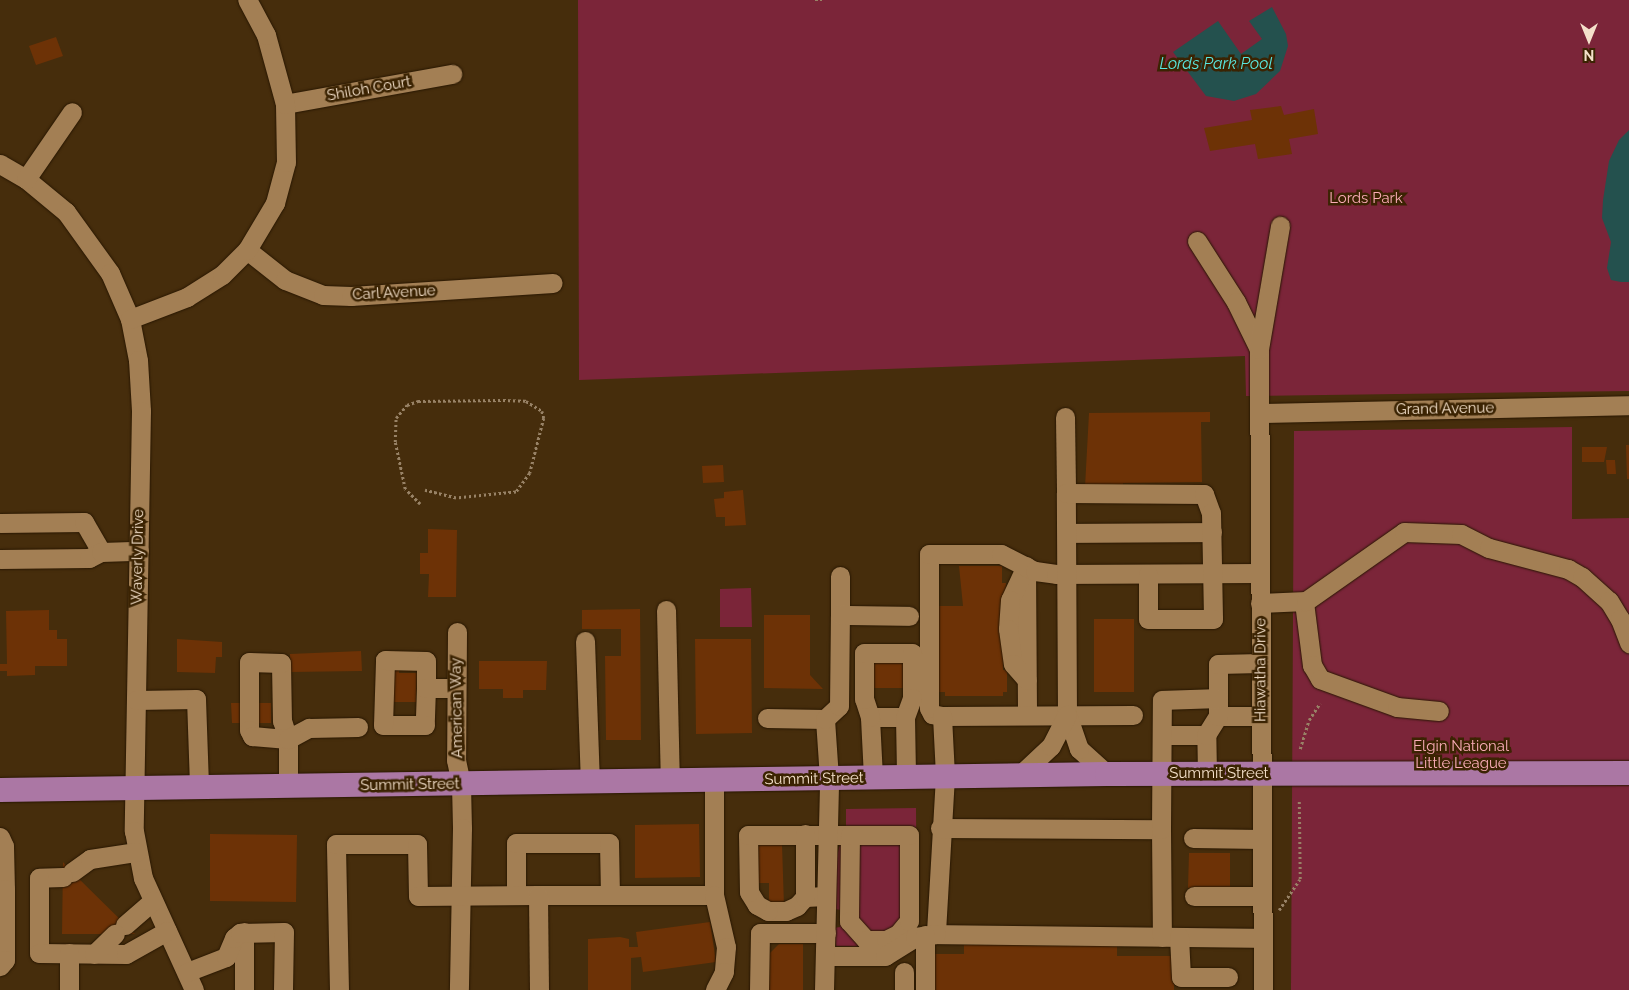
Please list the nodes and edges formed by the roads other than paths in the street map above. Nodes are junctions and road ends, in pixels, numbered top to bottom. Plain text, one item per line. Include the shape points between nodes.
1 (247, 0) edge
2 (452, 74) dead end
3 (285, 104) junction
4 (72, 112) dead end
5 (0, 164) edge
6 (26, 179) junction
7 (1280, 226) dead end
8 (1197, 241) dead end
9 (247, 250) junction
10 (553, 283) dead end
11 (130, 319) junction
12 (1259, 349) junction
13 (1629, 405) edge
14 (1261, 413) junction
15 (1066, 417) dead end
16 (1066, 493) junction
17 (0, 523) edge
18 (1212, 532) junction
19 (1066, 533) junction
20 (138, 551) junction
21 (101, 552) junction
22 (0, 559) edge
23 (1026, 566) junction
24 (1260, 573) junction
25 (1067, 574) junction
26 (1148, 574) junction
27 (1213, 574) junction
28 (840, 576) dead end
29 (1304, 602) junction
30 (1260, 603) junction
31 (666, 610) dead end
32 (840, 615) junction
33 (910, 616) dead end
34 (457, 632) dead end
35 (585, 642) dead end
36 (1629, 643) edge
37 (1261, 663) junction
38 (426, 688) dead end
39 (456, 688) junction
40 (136, 700) junction
41 (1218, 707) junction
42 (1439, 711) dead end
43 (1132, 714) dead end
44 (1027, 715) junction
45 (1067, 715) junction
46 (942, 716) junction
47 (1261, 716) junction
48 (870, 717) junction
49 (905, 717) junction
50 (767, 718) dead end
51 (825, 719) junction
52 (358, 727) dead end
53 (1164, 735) junction
54 (1206, 735) junction
55 (288, 739) junction
56 (1629, 773) edge
57 (1107, 774) junction
58 (1161, 774) junction
59 (1207, 774) junction
60 (1260, 774) junction
61 (1020, 775) junction
62 (906, 776) junction
63 (945, 776) junction
64 (829, 778) junction
65 (873, 778) junction
66 (714, 780) junction
67 (590, 781) junction
68 (670, 781) junction
69 (461, 784) junction
70 (199, 786) junction
71 (288, 786) junction
72 (137, 788) junction
73 (0, 790) edge
74 (940, 828) junction
75 (1161, 829) junction
76 (805, 834) junction
77 (827, 834) junction
78 (850, 835) junction
79 (0, 837) edge
80 (1193, 838) dead end
81 (1261, 839) junction
82 (136, 852) junction
83 (610, 894) junction
84 (516, 895) junction
85 (538, 895) junction
86 (714, 895) junction
87 (458, 896) junction
88 (826, 896) junction
89 (1194, 896) dead end
90 (1262, 896) junction
91 (805, 897) junction
92 (153, 901) junction
93 (854, 926) junction
94 (826, 927) junction
95 (167, 930) junction
96 (244, 932) junction
97 (930, 935) junction
98 (1171, 937) junction
99 (1263, 938) junction
100 (69, 954) junction
101 (94, 954) junction
102 (825, 956) junction
103 (0, 966) edge
104 (187, 972) junction
105 (1228, 977) dead end
106 (1181, 984) edge
107 (69, 990) edge
108 (194, 990) edge
109 (244, 990) edge
110 (283, 990) edge
111 (339, 990) edge
112 (458, 990) edge
113 (539, 990) edge
114 (715, 990) edge
115 (759, 990) edge
116 (824, 990) edge
117 (925, 990) edge
118 (1263, 990) edge

1 - 3 street via 266,35
2 - 3 street, Shiloh Court
3 - 9 street via 286,153 282,184 264,224
4 - 6 street
5 - 6 street, Waverly Drive
6 - 11 street, Waverly Drive via 66,212 89,240 110,273
7 - 12 street, Hiawatha Drive
8 - 12 street, Hiawatha Drive via 1236,302
9 - 10 street, Carl Avenue via 285,280 324,294 351,296
9 - 11 street via 208,285 187,297
11 - 20 street, Waverly Drive via 140,385
12 - 14 street, Hiawatha Drive
13 - 14 street, Grand Avenue
14 - 24 street, Hiawatha Drive
15 - 16 street
16 - 18 street via 1201,492 1211,508
16 - 19 street
17 - 21 street via 84,522
18 - 19 street
18 - 27 street
19 - 25 street
20 - 21 street
20 - 40 street, Waverly Drive
21 - 22 street via 89,558
23 - 25 street via 1040,572
23 - 44 street via 1018,577 1010,600 1008,629 1013,664 1027,680
23 - 46 street via 1001,554 929,554 928,708 932,714
24 - 27 street
24 - 30 street, Hiawatha Drive
25 - 26 street
25 - 45 street
26 - 27 street
26 - 27 street via 1148,619 1213,619
28 - 32 street
29 - 30 street
29 - 36 street via 1401,533 1420,530 1461,534 1488,548 1568,569 1582,577 1609,601
29 - 42 street via 1312,665 1320,679 1397,707
30 - 37 street, Hiawatha Drive
31 - 68 street
32 - 33 street
32 - 51 street via 839,706
34 - 39 street, American Way
35 - 67 street
37 - 41 street via 1218,664
37 - 47 street, Hiawatha Drive
38 - 39 street
39 - 69 street, American Way via 456,760
40 - 70 street via 196,699
40 - 72 street, Waverly Drive
41 - 47 street
41 - 53 street via 1162,700
41 - 54 street
43 - 45 street
44 - 45 street
44 - 46 street
45 - 57 street via 1080,749
45 - 61 street via 1051,746
46 - 63 street
47 - 60 street, Hiawatha Drive
48 - 49 street
48 - 49 street via 864,699 864,653 912,653 912,698
48 - 65 street
49 - 62 street
50 - 51 street
51 - 64 street
52 - 55 street via 309,728
53 - 54 street
53 - 58 street
54 - 59 street
55 - 55 street via 282,721 281,663 248,662 248,730 257,738
55 - 71 street
56 - 60 main road, Summit Street
57 - 58 main road, Summit Street
57 - 61 main road, Summit Street
58 - 59 main road, Summit Street
58 - 75 street
59 - 60 main road, Summit Street
60 - 81 street, Hiawatha Drive
61 - 63 main road, Summit Street
62 - 63 main road, Summit Street
62 - 65 main road, Summit Street
63 - 74 street
64 - 65 main road, Summit Street
64 - 66 main road, Summit Street
64 - 77 street
66 - 68 main road, Summit Street
66 - 86 street
67 - 68 main road, Summit Street
67 - 69 main road, Summit Street
69 - 71 main road, Summit Street
69 - 87 street, American Way
70 - 71 main road, Summit Street
70 - 72 main road, Summit Street
72 - 73 main road, Summit Street
72 - 82 street, Waverly Drive via 133,822
74 - 75 street
74 - 97 street
75 - 98 street
76 - 77 street
76 - 91 street
76 - 91 street via 748,835 748,887 754,902 768,911 786,911
77 - 78 street
77 - 88 street
78 - 93 street
78 - 93 street via 909,835 909,921 898,934 886,940 866,940
79 - 103 street via 4,846 5,960
80 - 81 street
81 - 90 street, Hiawatha Drive
82 - 92 street, Waverly Drive
82 - 100 street via 90,859 67,874 39,878 39,953
83 - 84 street via 609,842 516,843
83 - 85 street
83 - 86 street
84 - 85 street
84 - 87 street
85 - 113 street
86 - 114 street via 726,947 724,972
87 - 111 street via 418,896 417,844 336,844
87 - 112 street, American Way
88 - 91 street
88 - 94 street
89 - 90 street
90 - 99 street, Hiawatha Drive
92 - 95 street, Waverly Drive
92 - 101 street
93 - 94 street
94 - 102 street
94 - 115 street via 760,933
95 - 101 street via 126,954
95 - 104 street, Waverly Drive
96 - 104 street via 235,936 226,957
96 - 109 street
96 - 110 street via 284,932
97 - 98 street
97 - 102 street via 913,938 885,956
97 - 117 street
98 - 99 street
98 - 106 street
99 - 118 street, Hiawatha Drive
100 - 101 street
100 - 107 street
102 - 116 street
104 - 108 street, Waverly Drive
105 - 106 street

